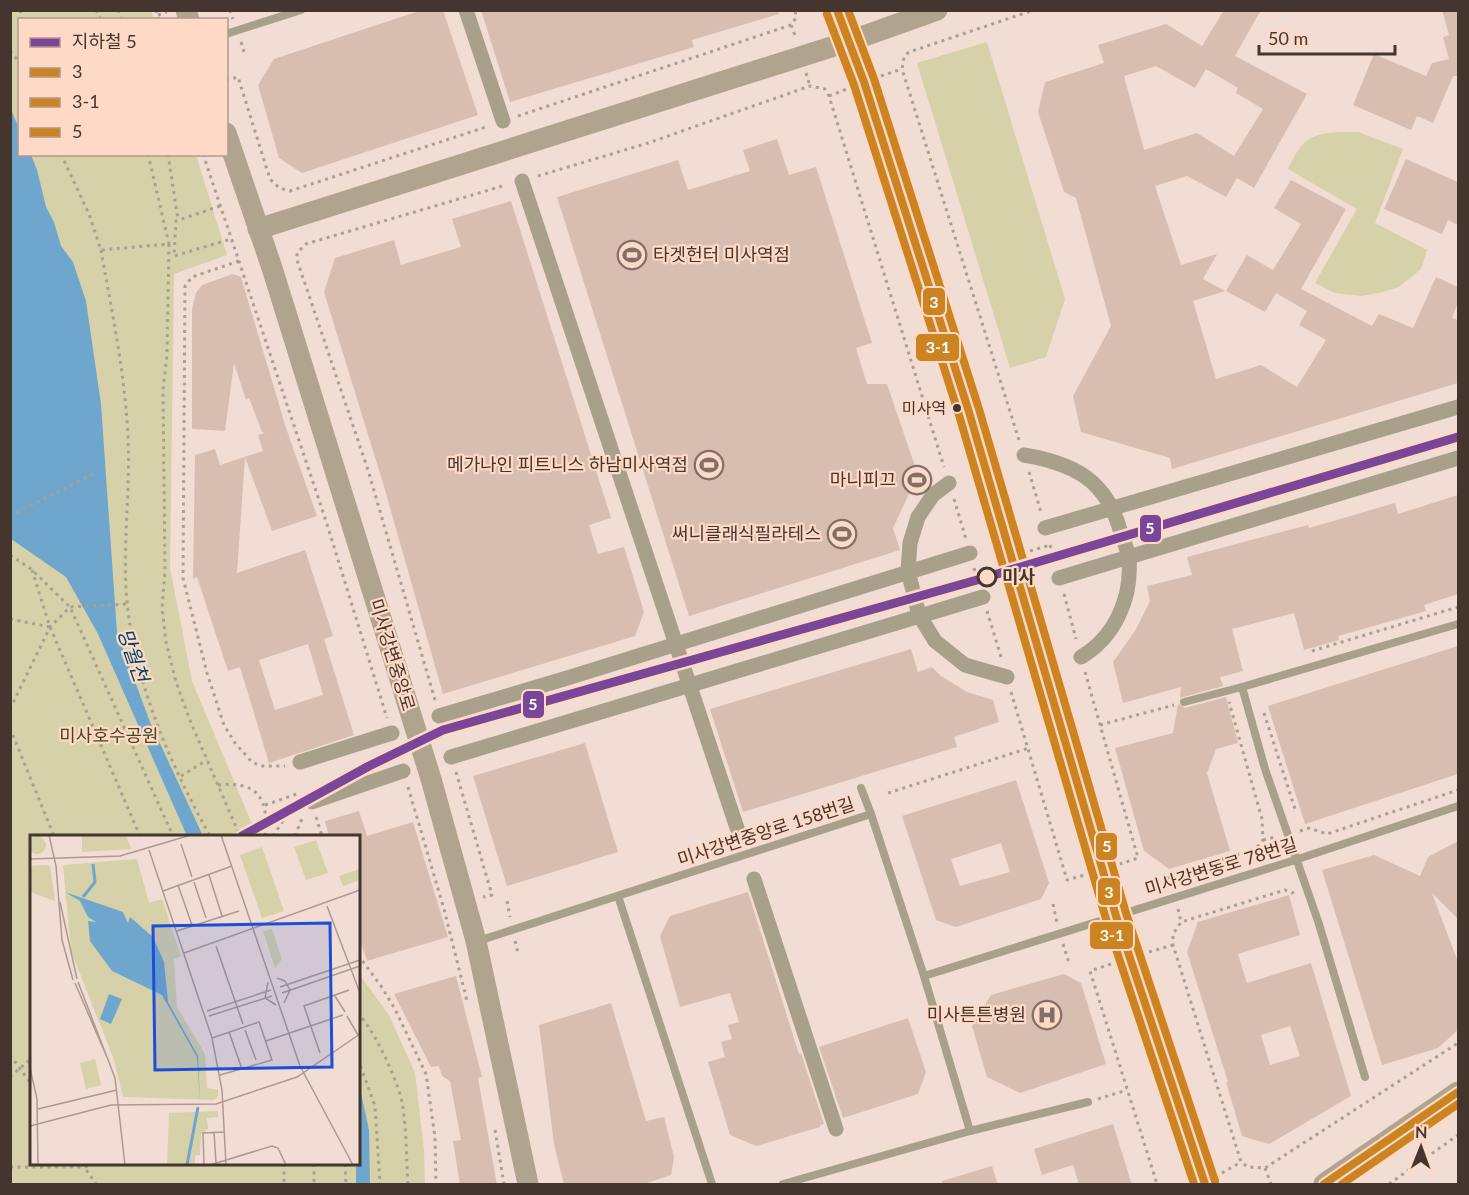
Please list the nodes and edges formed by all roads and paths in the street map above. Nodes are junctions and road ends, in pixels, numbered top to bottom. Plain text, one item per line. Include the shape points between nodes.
1 (301, 10) edge
2 (466, 10) edge
3 (837, 10) edge
4 (937, 10) edge
5 (1034, 10) edge
6 (796, 11) edge
7 (228, 33) edge
8 (850, 41) junction
9 (228, 79) edge
10 (503, 121) junction
11 (228, 139) edge
12 (62, 156) edge
13 (148, 156) edge
14 (168, 156) edge
15 (204, 156) edge
16 (522, 181) junction
17 (220, 206) junction
18 (178, 220) junction
19 (258, 229) junction
20 (231, 239) junction
21 (169, 244) junction
22 (101, 250) junction
23 (238, 261) junction
24 (1458, 407) edge
25 (1024, 455) junction
26 (1458, 458) edge
27 (97, 472) dead end
28 (950, 483) joint
29 (1114, 508) junction
30 (10, 516) edge
31 (1046, 528) junction
32 (970, 553) dead end
33 (10, 555) edge
34 (1129, 557) junction
35 (31, 569) junction
36 (908, 571) junction
37 (1059, 578) junction
38 (983, 597) dead end
39 (128, 604) junction
40 (70, 607) junction
41 (919, 615) junction
42 (10, 619) edge
43 (1458, 624) edge
44 (50, 627) junction
45 (675, 644) junction
46 (1081, 657) junction
47 (1007, 677) dead end
48 (688, 684) junction
49 (1242, 687) junction
50 (1224, 698) dead end
51 (1185, 702) joint
52 (1262, 705) dead end
53 (10, 709) edge
54 (439, 716) joint
55 (1100, 725) junction
56 (10, 728) edge
57 (392, 733) joint
58 (1029, 748) dead end
59 (451, 757) joint
60 (207, 760) junction
61 (300, 762) joint
62 (403, 771) joint
63 (180, 777) junction
64 (218, 785) junction
65 (861, 788) dead end
66 (1458, 790) edge
67 (888, 793) dead end
68 (297, 794) dead end
69 (308, 798) junction
70 (265, 805) junction
71 (1458, 806) edge
72 (871, 814) junction
73 (1298, 819) dead end
74 (737, 828) dead end
75 (1287, 834) junction
76 (53, 835) edge
77 (139, 835) edge
78 (172, 835) edge
79 (209, 835) edge
80 (239, 835) edge
81 (265, 835) edge
82 (274, 835) edge
83 (296, 835) edge
84 (1263, 840) junction
85 (1138, 858) dead end
86 (1295, 860) junction
87 (1168, 875) dead end
88 (754, 879) dead end
89 (1305, 887) junction
90 (492, 895) dead end
91 (618, 896) junction
92 (1116, 916) junction
93 (476, 941) junction
94 (360, 958) edge
95 (1090, 970) dead end
96 (924, 976) junction
97 (467, 1002) dead end
98 (360, 1014) edge
99 (1458, 1043) edge
100 (10, 1055) edge
101 (30, 1060) edge
102 (360, 1065) edge
103 (20, 1068) junction
104 (10, 1077) edge
105 (1365, 1077) dead end
106 (30, 1082) edge
107 (1127, 1090) junction
108 (1458, 1092) edge
109 (1088, 1102) joint
110 (494, 1128) dead end
111 (836, 1129) dead end
112 (970, 1131) junction
113 (1458, 1135) edge
114 (84, 1165) edge
115 (284, 1165) edge
116 (314, 1165) edge
117 (345, 1165) edge
118 (10, 1167) edge
119 (1265, 1168) junction
120 (380, 1183) edge
121 (96, 1185) edge
122 (284, 1185) edge
123 (314, 1185) edge
124 (346, 1185) edge
125 (408, 1185) edge
126 (436, 1185) edge
127 (504, 1185) edge
128 (528, 1185) edge
129 (712, 1185) edge
130 (783, 1185) edge
131 (1157, 1185) edge
132 (1205, 1185) edge
133 (1271, 1185) edge
134 (1324, 1185) edge
135 (1389, 1185) edge

1 - 7 lane
2 - 10 street
3 - 8 street
4 - 8 street
5 - 25 path via 909,52 902,69
6 - 10 path via 791,25
8 - 19 street
8 - 92 street via 969,412
9 - 10 path via 238,76 270,179 290,190
11 - 19 street, 미사강변중앙로
12 - 22 path
13 - 21 path
14 - 18 path
15 - 17 path
16 - 28 path via 648,143 810,86 825,89
16 - 45 street
16 - 54 path via 306,244 297,253 368,470
17 - 18 path
17 - 20 path
18 - 20 path via 174,256
19 - 93 street, 미사강변중앙로 via 428,769
20 - 23 path
21 - 22 path
21 - 60 path via 162,608 176,682
22 - 39 path via 128,424
23 - 57 path via 326,521
23 - 61 path via 192,277 185,286 183,578 207,673 224,725 235,743 245,757 261,766
24 - 29 street
25 - 29 street via 1065,466 1091,482
25 - 31 path
26 - 34 street
27 - 30 path
28 - 36 street via 933,495 918,517 910,543
29 - 31 street
29 - 34 street
31 - 37 path
32 - 36 street
33 - 35 path
34 - 37 street
34 - 46 street via 1129,588 1117,621 1096,648
35 - 40 path
35 - 44 path
36 - 41 street
36 - 45 street
37 - 46 path
38 - 41 street
39 - 40 path
39 - 63 path via 142,682
40 - 44 path
40 - 78 path
41 - 47 street via 935,641 965,665
41 - 48 street
42 - 44 path
43 - 49 lane
44 - 53 path
44 - 77 path
45 - 48 street
45 - 54 street
46 - 55 path
48 - 59 street
48 - 74 street
49 - 51 lane
49 - 75 lane
50 - 84 path via 1230,702 1262,819
51 - 55 path
52 - 73 path
55 - 85 path
56 - 76 path
57 - 61 street
58 - 67 path
59 - 90 path
60 - 63 path
60 - 64 path
62 - 69 street
62 - 97 path
63 - 79 path
64 - 70 path via 242,785 255,791
64 - 80 path
65 - 72 lane
66 - 75 path via 1327,834 1309,828
68 - 70 path
69 - 82 path via 288,810
69 - 83 path
70 - 81 path
71 - 86 lane, 미사강변동로 78번길
72 - 91 lane, 미사강변중앙로 158번길
72 - 96 lane, 미사강변중앙로 158번길
75 - 84 path
75 - 86 lane
84 - 87 path via 1250,851
86 - 89 lane
86 - 92 lane, 미사강변동로 78번길
88 - 111 street
89 - 105 lane
89 - 119 path via 1181,922 1173,934 1173,945 1241,1162 1248,1167
91 - 93 lane, 미사강변중앙로 158번길
91 - 129 lane
92 - 96 lane, 미사강변동로 78번길
92 - 132 street
93 - 128 street, 미사강변중앙로
94 - 126 path via 390,1002 426,1074 435,1137
95 - 107 path
96 - 112 lane, 미사강변중앙로 158번길
98 - 125 path via 377,1038 400,1093
99 - 119 path
100 - 103 path
101 - 103 path
102 - 120 path via 375,1106
103 - 104 path
103 - 106 path
107 - 109 path
107 - 131 path
108 - 134 street
109 - 112 lane
110 - 127 path
112 - 130 lane
113 - 135 path
114 - 118 path
114 - 121 path
115 - 122 path
116 - 123 path
117 - 124 path
119 - 133 path

